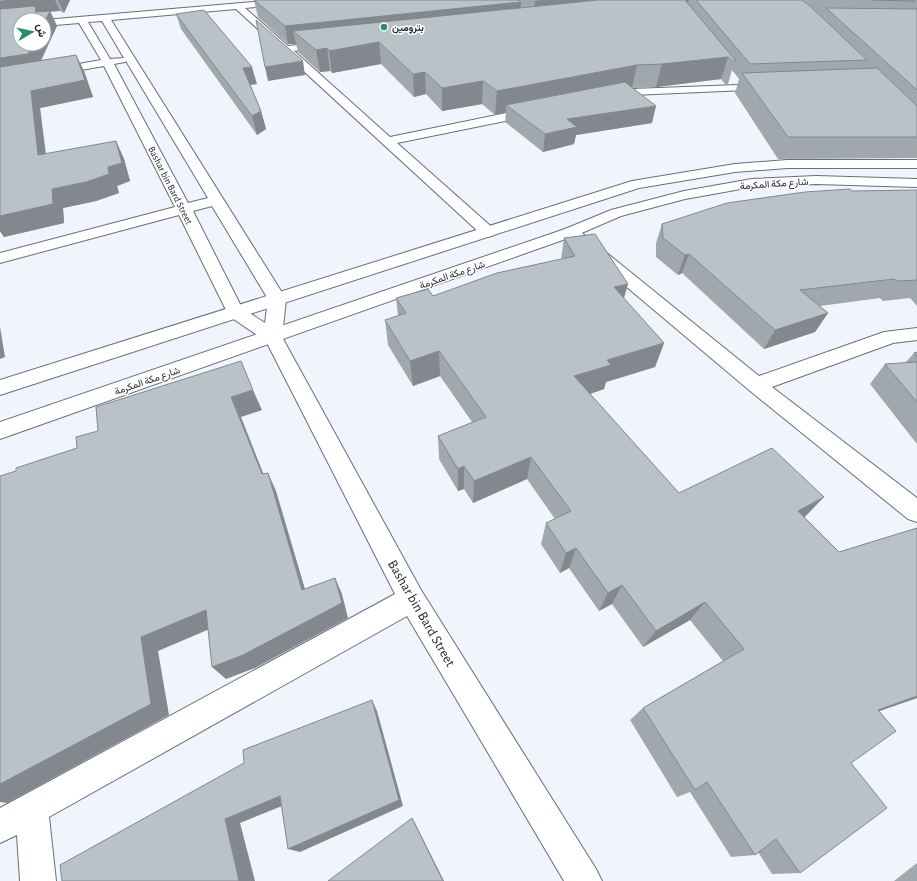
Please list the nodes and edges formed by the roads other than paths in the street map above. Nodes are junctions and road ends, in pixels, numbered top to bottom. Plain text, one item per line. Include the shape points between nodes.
1 (306, 0) edge
2 (235, 3) edge
3 (100, 12) junction
4 (52, 16) edge
5 (82, 20) junction
6 (52, 22) edge
7 (336, 43) edge
8 (286, 49) junction
9 (130, 58) junction
10 (107, 62) junction
11 (729, 76) edge
12 (0, 82) edge
13 (777, 87) edge
14 (739, 88) junction
15 (594, 99) edge
16 (548, 109) edge
17 (388, 141) junction
18 (917, 164) edge
19 (917, 183) edge
20 (217, 200) junction
21 (184, 209) junction
22 (488, 232) junction
23 (571, 232) junction
24 (0, 258) edge
25 (277, 298) junction
26 (235, 312) junction
27 (917, 334) edge
28 (273, 337) junction
29 (756, 385) junction
30 (0, 388) edge
31 (0, 431) edge
32 (917, 512) edge
33 (412, 599) junction
34 (32, 808) junction
35 (0, 826) edge
36 (38, 881) edge
37 (584, 881) edge

1 - 2 street
2 - 3 street
2 - 3 street via 128,7
2 - 8 street
3 - 4 street
3 - 5 street
3 - 9 street
5 - 6 street
5 - 10 street, Bashar bin Bard Street
7 - 8 street
8 - 17 street
9 - 10 street
9 - 20 street
10 - 12 street
10 - 21 street, Bashar bin Bard Street
11 - 14 street
13 - 14 street
14 - 15 street via 632,92
16 - 17 street
17 - 22 street
18 - 22 street, شارع مكة المكرمة via 787,164 734,168 682,176 637,184
19 - 23 street, شارع مكة المكرمة via 816,180 752,183 684,194 616,213
20 - 21 street
20 - 25 street
21 - 24 street
21 - 26 street, Bashar bin Bard Street
22 - 25 street, شارع مكة المكرمة
23 - 28 street, شارع مكة المكرمة
23 - 29 street
25 - 26 street, شارع مكة المكرمة
25 - 28 street
26 - 28 street, Bashar bin Bard Street
26 - 30 street, شارع مكة المكرمة
27 - 29 street via 891,336
28 - 31 street, شارع مكة المكرمة
28 - 33 street, Bashar bin Bard Street
29 - 32 street
33 - 34 street
33 - 37 street, Bashar bin Bard Street
34 - 35 street
34 - 36 street

